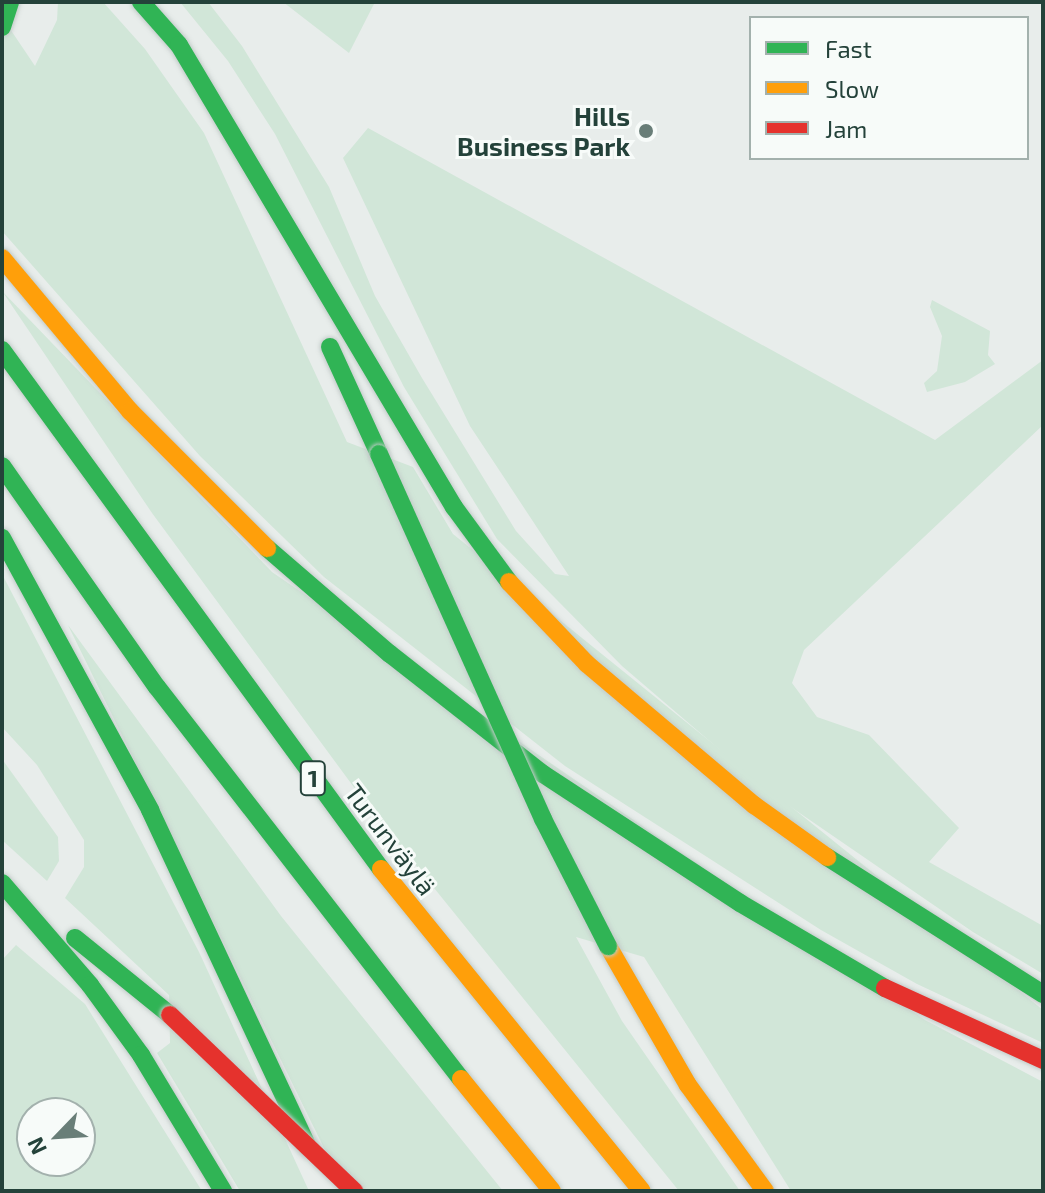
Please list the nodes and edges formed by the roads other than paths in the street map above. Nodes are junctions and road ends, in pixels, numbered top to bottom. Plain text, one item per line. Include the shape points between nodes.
1 (141, 2) edge
2 (278, 212) junction
3 (2, 258) edge
4 (2, 350) edge
5 (2, 466) edge
6 (2, 538) edge
7 (7, 888) edge
8 (1043, 994) edge
9 (1043, 1060) edge
10 (223, 1191) edge
11 (328, 1191) edge
12 (354, 1191) edge
13 (552, 1191) edge
14 (642, 1191) edge
15 (765, 1191) edge

1 - 2 highway via 179,45
2 - 8 highway via 454,507 510,583 587,664 754,805 858,879
2 - 15 highway, bridge via 323,328 530,791 608,946 688,1085
3 - 9 highway via 130,411 248,531 390,654 543,774 740,903 884,987
4 - 14 highway, Turunväylä / 1 via 213,645 438,944
5 - 13 highway via 157,687 382,982
6 - 11 highway via 150,810
7 - 10 highway via 141,1055
7 - 12 highway, bridge via 170,1015

